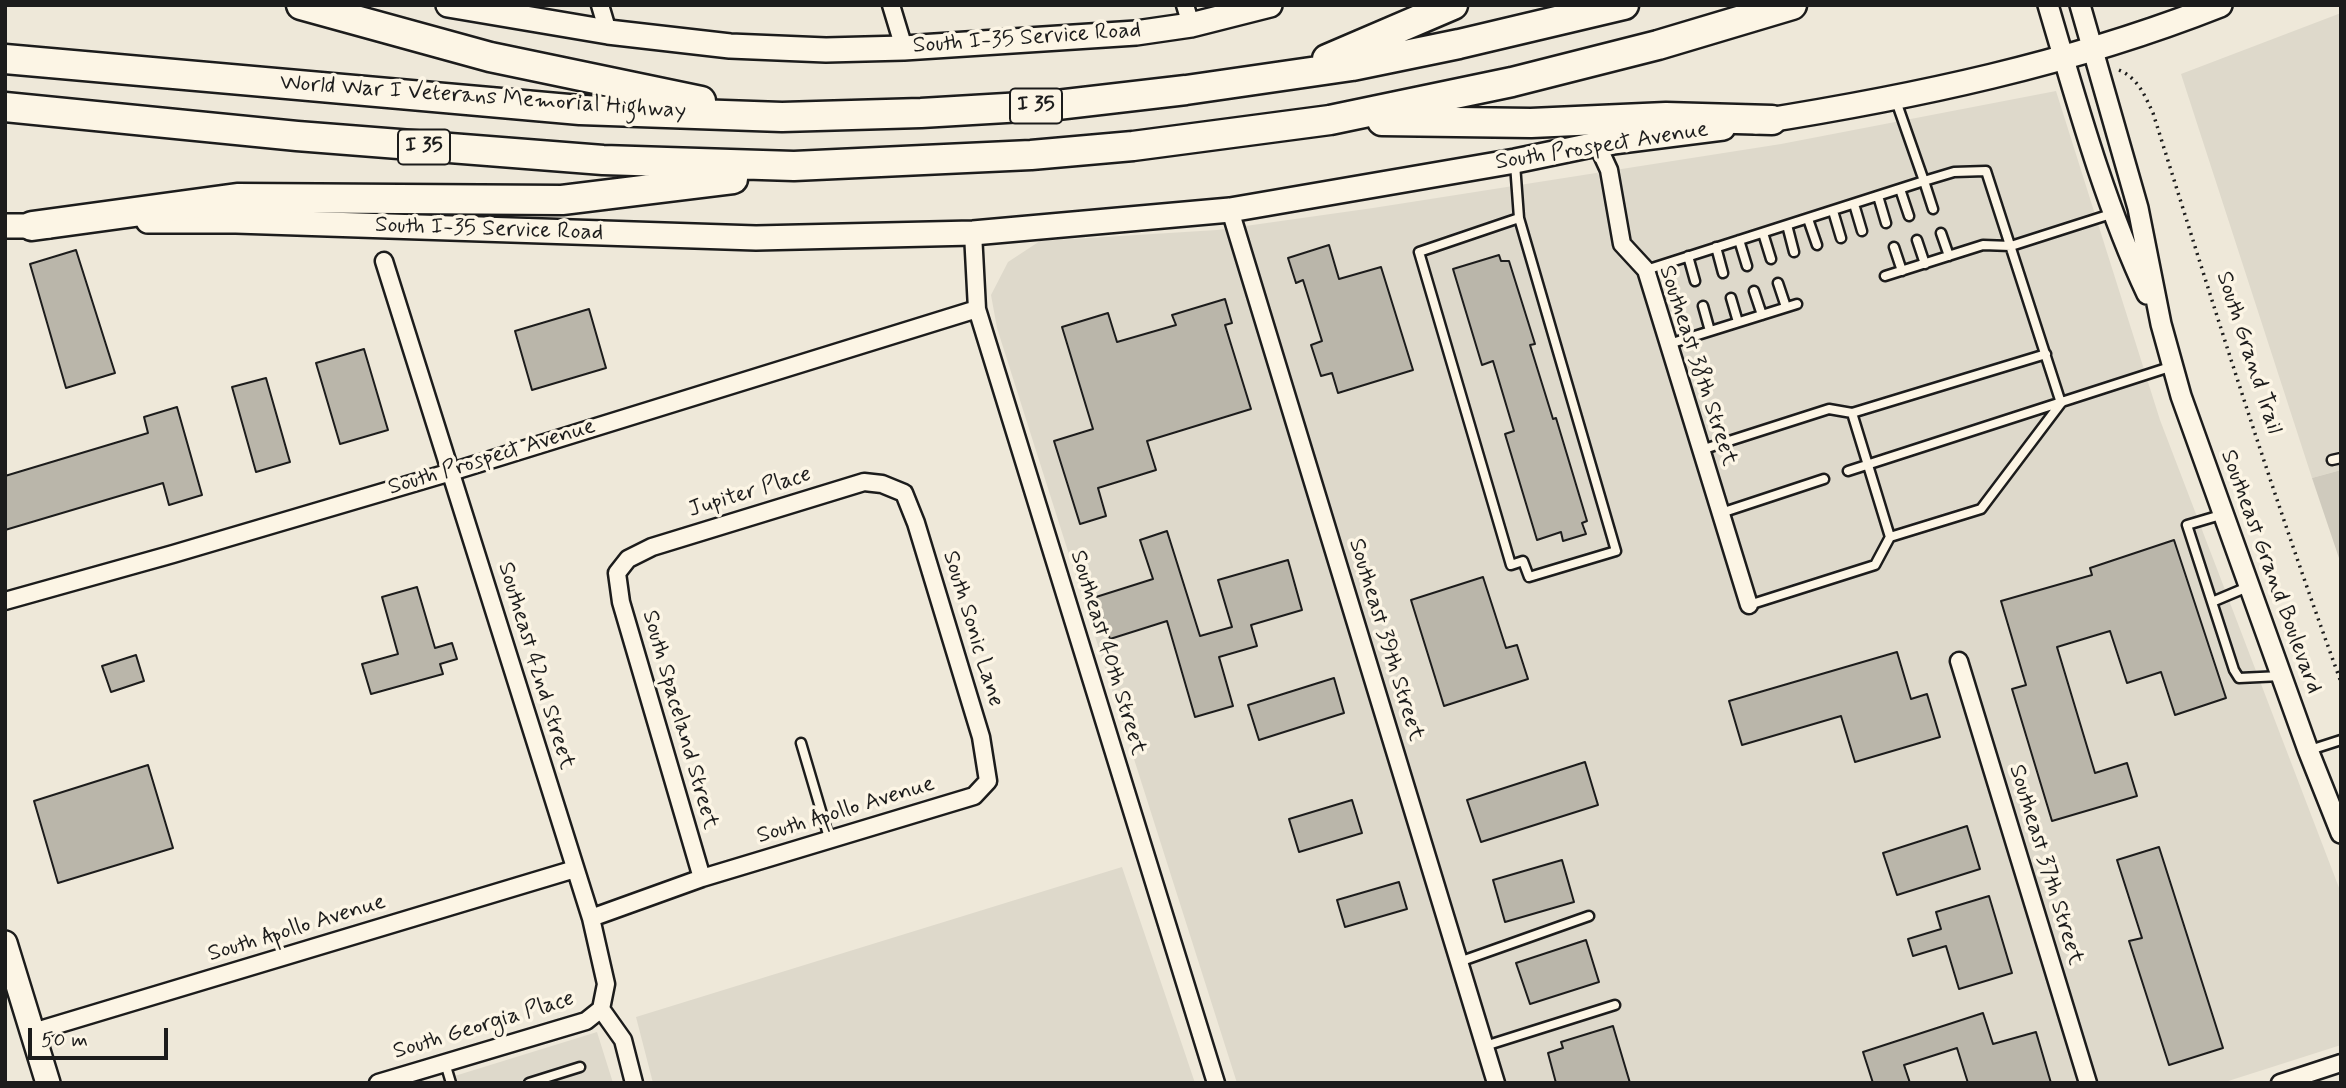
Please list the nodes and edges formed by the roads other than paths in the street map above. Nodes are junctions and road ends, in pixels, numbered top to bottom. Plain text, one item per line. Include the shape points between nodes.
1 (301, 5) edge
2 (448, 5) edge
3 (600, 5) edge
4 (891, 5) edge
5 (1270, 5) edge
6 (1453, 5) edge
7 (1624, 5) edge
8 (1792, 5) edge
9 (2220, 5) edge
10 (2080, 6) edge
11 (2050, 10) edge
12 (1188, 15) edge
13 (608, 33) junction
14 (904, 48) junction
15 (2100, 48) junction
16 (2065, 57) junction
17 (5, 60) edge
18 (1289, 76) junction
19 (1895, 98) junction
20 (5, 107) edge
21 (782, 117) junction
22 (1330, 120) junction
23 (1773, 120) junction
24 (1597, 144) junction
25 (1515, 161) junction
26 (844, 165) junction
27 (1924, 181) junction
28 (1900, 189) junction
29 (1878, 196) junction
30 (1854, 204) junction
31 (1933, 209) dead end
32 (1230, 210) junction
33 (1833, 211) junction
34 (2114, 214) junction
35 (1909, 216) dead end
36 (1519, 218) junction
37 (1808, 219) junction
38 (1886, 223) dead end
39 (1787, 225) junction
40 (19, 226) edge
41 (1862, 231) dead end
42 (973, 233) junction
43 (1763, 233) junction
44 (1941, 233) dead end
45 (1841, 238) dead end
46 (1739, 240) junction
47 (1917, 240) dead end
48 (1816, 245) dead end
49 (2011, 246) junction
50 (1716, 247) junction
51 (1894, 247) dead end
52 (1794, 252) dead end
53 (1949, 256) junction
54 (1688, 257) junction
55 (1771, 259) dead end
56 (384, 261) dead end
57 (1925, 264) junction
58 (1746, 266) dead end
59 (1646, 270) junction
60 (1902, 271) junction
61 (1723, 273) dead end
62 (1885, 276) dead end
63 (1695, 281) dead end
64 (1778, 283) dead end
65 (1754, 291) dead end
66 (1731, 298) dead end
67 (1797, 304) dead end
68 (1703, 306) dead end
69 (1786, 307) junction
70 (977, 309) junction
71 (1762, 315) junction
72 (1738, 322) junction
73 (2161, 324) junction
74 (1710, 331) junction
75 (1669, 344) junction
76 (2046, 354) junction
77 (2173, 366) junction
78 (2061, 402) junction
79 (1852, 413) junction
80 (1701, 450) junction
81 (1867, 465) junction
82 (1848, 471) dead end
83 (451, 472) junction
84 (1824, 479) dead end
85 (904, 492) joint
86 (1721, 513) junction
87 (2224, 514) junction
88 (1890, 537) junction
89 (617, 573) joint
90 (2250, 586) junction
91 (5, 601) edge
92 (2212, 602) junction
93 (1749, 605) joint
94 (1959, 660) dead end
95 (2282, 676) junction
96 (2341, 740) edge
97 (801, 743) dead end
98 (2308, 750) junction
99 (988, 780) joint
100 (2341, 833) edge
101 (830, 841) junction
102 (575, 869) junction
103 (702, 878) junction
104 (1589, 916) dead end
105 (592, 918) junction
106 (5, 943) edge
107 (1459, 962) junction
108 (1615, 1005) dead end
109 (601, 1009) junction
110 (33, 1032) junction
111 (1485, 1046) junction
112 (445, 1063) junction
113 (2341, 1063) edge
114 (580, 1067) dead end
115 (48, 1083) edge
116 (378, 1083) edge
117 (451, 1083) edge
118 (529, 1083) edge
119 (634, 1083) edge
120 (1216, 1083) edge
121 (1496, 1083) edge
122 (2088, 1083) edge
123 (2280, 1083) edge

1 - 21 highway via 490,57
2 - 13 main road, South I-35 Service Road
3 - 13 street
4 - 14 street
5 - 12 main road, South I-35 Service Road
6 - 18 highway
7 - 18 highway, World War I Veterans Memorial Highway / I 35 via 1419,53
8 - 22 highway, I 35 via 1512,82
9 - 15 main road, South Prospect Avenue
10 - 15 street, Southeast Grand Boulevard
11 - 16 street, Southeast Grand Boulevard
12 - 14 main road, South I-35 Service Road via 1136,33
13 - 14 main road, South I-35 Service Road via 730,46
15 - 16 main road, South Prospect Avenue
15 - 73 street, Southeast Grand Boulevard
16 - 19 main road, South Prospect Avenue
16 - 34 street, Southeast Grand Boulevard
17 - 21 highway, World War I Veterans Memorial Highway / I 35 via 580,110
18 - 21 highway, World War I Veterans Memorial Highway / I 35 via 1057,104
19 - 23 main road, South Prospect Avenue
19 - 27 lane
20 - 26 highway, I 35 via 484,152 690,163
22 - 23 highway
22 - 26 highway, I 35 via 1133,146
23 - 24 main road, South Prospect Avenue
24 - 25 main road, South Prospect Avenue
24 - 59 street, Southeast 38th Street via 1609,170 1622,244
25 - 32 main road, South Prospect Avenue
25 - 36 lane
26 - 40 highway via 562,200 237,198
27 - 28 lane
27 - 31 lane
27 - 49 lane via 1954,172 1986,171
28 - 29 lane
28 - 35 lane
29 - 30 lane
29 - 38 lane
30 - 33 lane
30 - 41 lane
32 - 42 main road, South Prospect Avenue
32 - 107 street, Southeast 39th Street
33 - 37 lane
33 - 45 lane
34 - 49 lane
34 - 73 street, Southeast Grand Boulevard
36 - 36 lane via 1419,252 1511,565 1523,561 1529,576 1616,551
37 - 39 lane
37 - 48 lane
39 - 43 lane
39 - 52 lane
40 - 42 main road, South I-35 Service Road via 167,220 756,238
42 - 70 street, Southeast 40th Street
43 - 46 lane
43 - 55 lane
44 - 53 lane
46 - 50 lane
46 - 58 lane
47 - 57 lane
49 - 53 lane via 1983,245
49 - 76 lane
50 - 54 lane
50 - 61 lane
51 - 60 lane
53 - 57 lane
54 - 59 lane
54 - 63 lane
56 - 83 street, Southeast 42nd Street
57 - 60 lane
59 - 75 street, Southeast 38th Street
60 - 62 lane
64 - 69 lane
65 - 71 lane
66 - 72 lane
67 - 69 lane
68 - 74 lane
69 - 71 lane
70 - 83 street, South Prospect Avenue
70 - 120 street, Southeast 40th Street
71 - 72 lane
72 - 74 lane
73 - 77 street, Southeast Grand Boulevard
74 - 75 lane
75 - 80 street, Southeast 38th Street
76 - 78 lane
76 - 79 lane
77 - 78 lane
77 - 87 street, Southeast Grand Boulevard
78 - 81 lane
78 - 88 lane via 1981,509
79 - 80 lane via 1829,410
79 - 81 lane
80 - 86 street, Southeast 38th Street
81 - 82 lane
81 - 88 lane
83 - 91 street, South Prospect Avenue
83 - 102 street, Southeast 42nd Street
84 - 86 lane
85 - 89 street, Jupiter Place via 864,482 652,547 628,559
85 - 99 street, South Sonic Lane via 981,737
86 - 93 street, Southeast 38th Street
87 - 90 street, Southeast Grand Boulevard
87 - 92 lane via 2188,525
88 - 93 lane via 1875,565
89 - 103 street, South Spaceland Street via 621,602
90 - 92 lane
90 - 95 street, Southeast Grand Boulevard
92 - 95 lane via 2239,678
94 - 122 street, Southeast 37th Street
95 - 98 street, Southeast Grand Boulevard
96 - 98 lane
97 - 101 lane
98 - 100 street, Southeast Grand Boulevard
99 - 101 street, South Apollo Avenue via 974,796
101 - 103 street, South Apollo Avenue
102 - 105 street, Southeast 42nd Street
102 - 110 street, South Apollo Avenue
103 - 105 street, South Apollo Avenue
104 - 107 lane
105 - 109 street, Southeast 42nd Street via 606,984
106 - 110 main road
107 - 111 street, Southeast 39th Street
108 - 111 lane
109 - 112 street, South Georgia Place via 586,1021
109 - 119 street via 623,1040
110 - 115 main road
111 - 121 street, Southeast 39th Street
112 - 116 street, South Georgia Place
112 - 117 lane
113 - 123 street
114 - 118 lane

